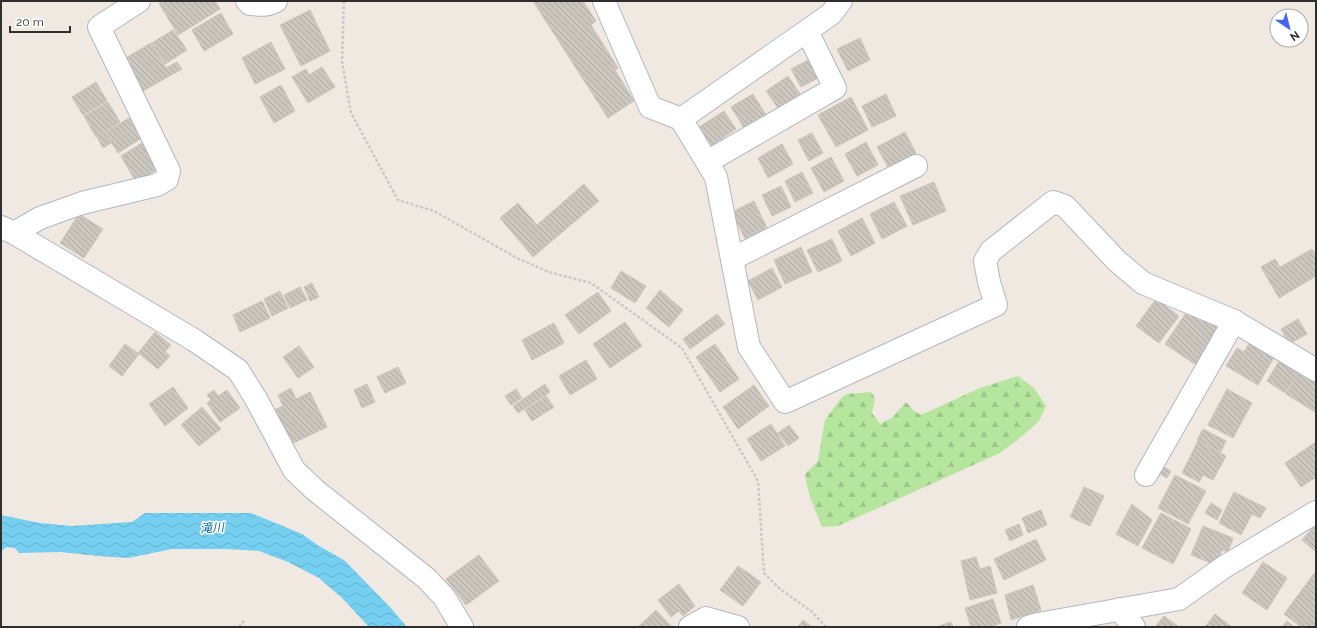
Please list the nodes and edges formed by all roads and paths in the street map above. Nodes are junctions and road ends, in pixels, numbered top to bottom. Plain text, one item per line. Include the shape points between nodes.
1 (139, 1) edge
2 (247, 1) edge
3 (276, 1) edge
4 (344, 1) edge
5 (604, 1) edge
6 (841, 1) edge
7 (807, 31) junction
8 (681, 119) junction
9 (707, 162) junction
10 (916, 166) dead end
11 (8, 230) edge
12 (732, 259) junction
13 (1234, 321) junction
14 (1316, 370) edge
15 (1146, 475) dead end
16 (1316, 512) edge
17 (1119, 609) junction
18 (245, 619) dead end
19 (1035, 626) edge
20 (239, 627) edge
21 (462, 627) edge
22 (690, 627) edge
23 (738, 627) edge
24 (826, 627) edge
25 (1134, 627) edge

1 - 11 street via 99,27 169,171 167,179 157,185 82,203
2 - 3 street via 250,4 270,5
4 - 24 path via 342,62 350,113 398,200 434,211 530,264 591,283 682,348 758,481 764,573 780,589 811,611
5 - 8 street via 650,107
6 - 7 street via 831,14
7 - 8 street
7 - 9 street via 836,88
8 - 9 street
9 - 12 street via 716,177
10 - 12 street
11 - 21 street via 194,340 238,370 294,470 315,490 426,578 444,597
12 - 13 street via 749,347 785,402 996,305 984,261 991,251 1053,202 1065,206 1117,261 1143,283
13 - 14 street
13 - 15 street
16 - 17 street via 1224,567 1179,599
17 - 19 street
17 - 25 street
18 - 20 path
22 - 23 street via 706,618

